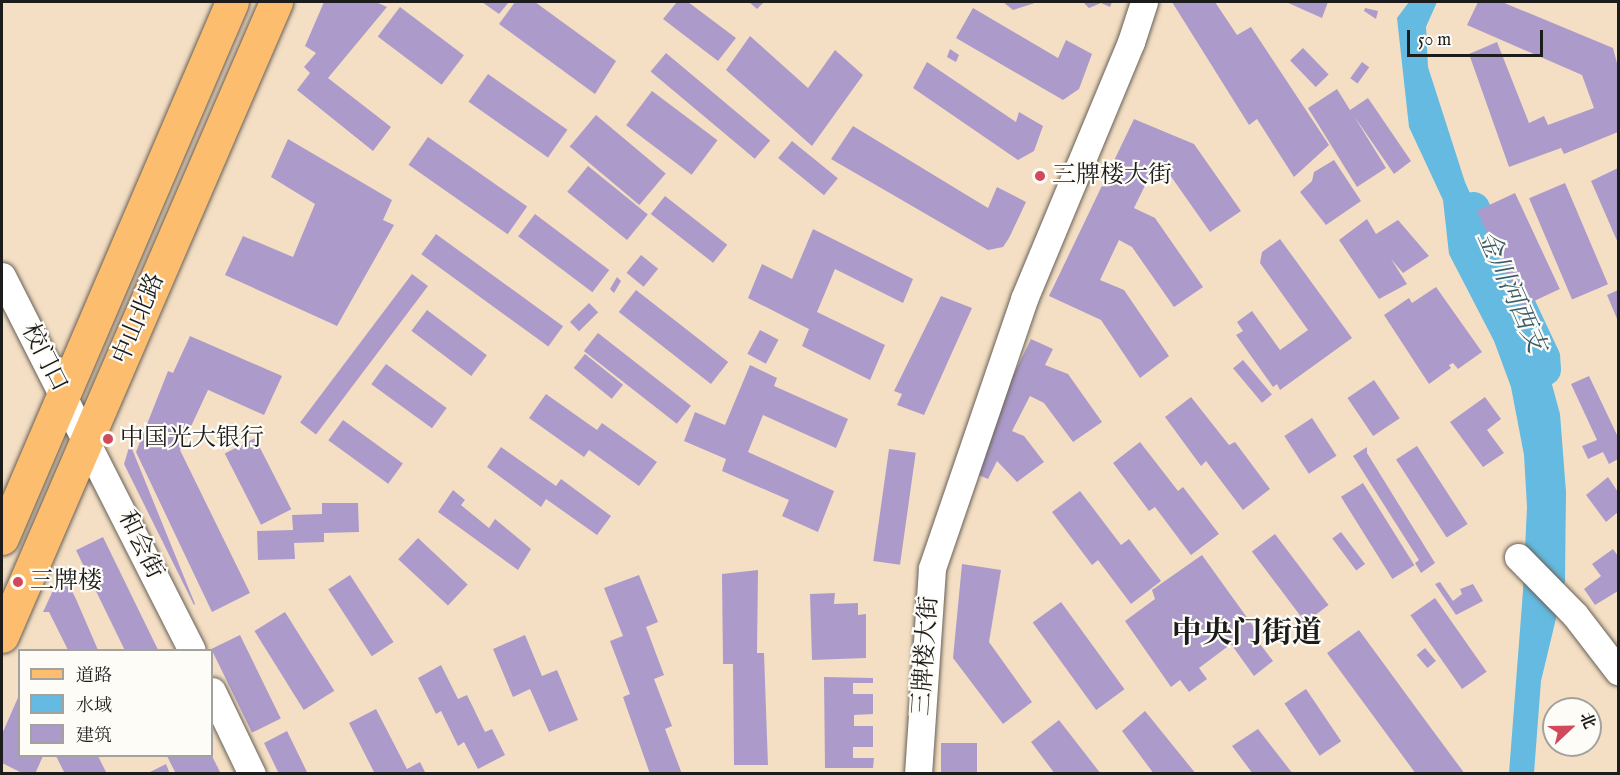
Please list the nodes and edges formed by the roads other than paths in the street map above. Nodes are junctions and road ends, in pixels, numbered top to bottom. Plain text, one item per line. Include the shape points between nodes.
1 (232, 2) edge
2 (276, 2) edge
3 (1143, 2) edge
4 (2, 276) edge
5 (64, 397) junction
6 (87, 440) junction
7 (2, 537) edge
8 (1518, 557) dead end
9 (2, 636) edge
10 (191, 649) edge
11 (1618, 671) edge
12 (213, 693) edge
13 (252, 774) edge
14 (918, 774) edge

1 - 5 main road, 中山北路
2 - 6 main road, 中山北路
3 - 14 street, 三牌楼大街 via 1131,42 1024,299 932,568
4 - 5 street, 校门口
5 - 6 street, 校门口
5 - 7 main road, 中山北路
6 - 9 main road, 中山北路
6 - 10 street, 和会街
8 - 11 street via 1575,615
12 - 13 street

